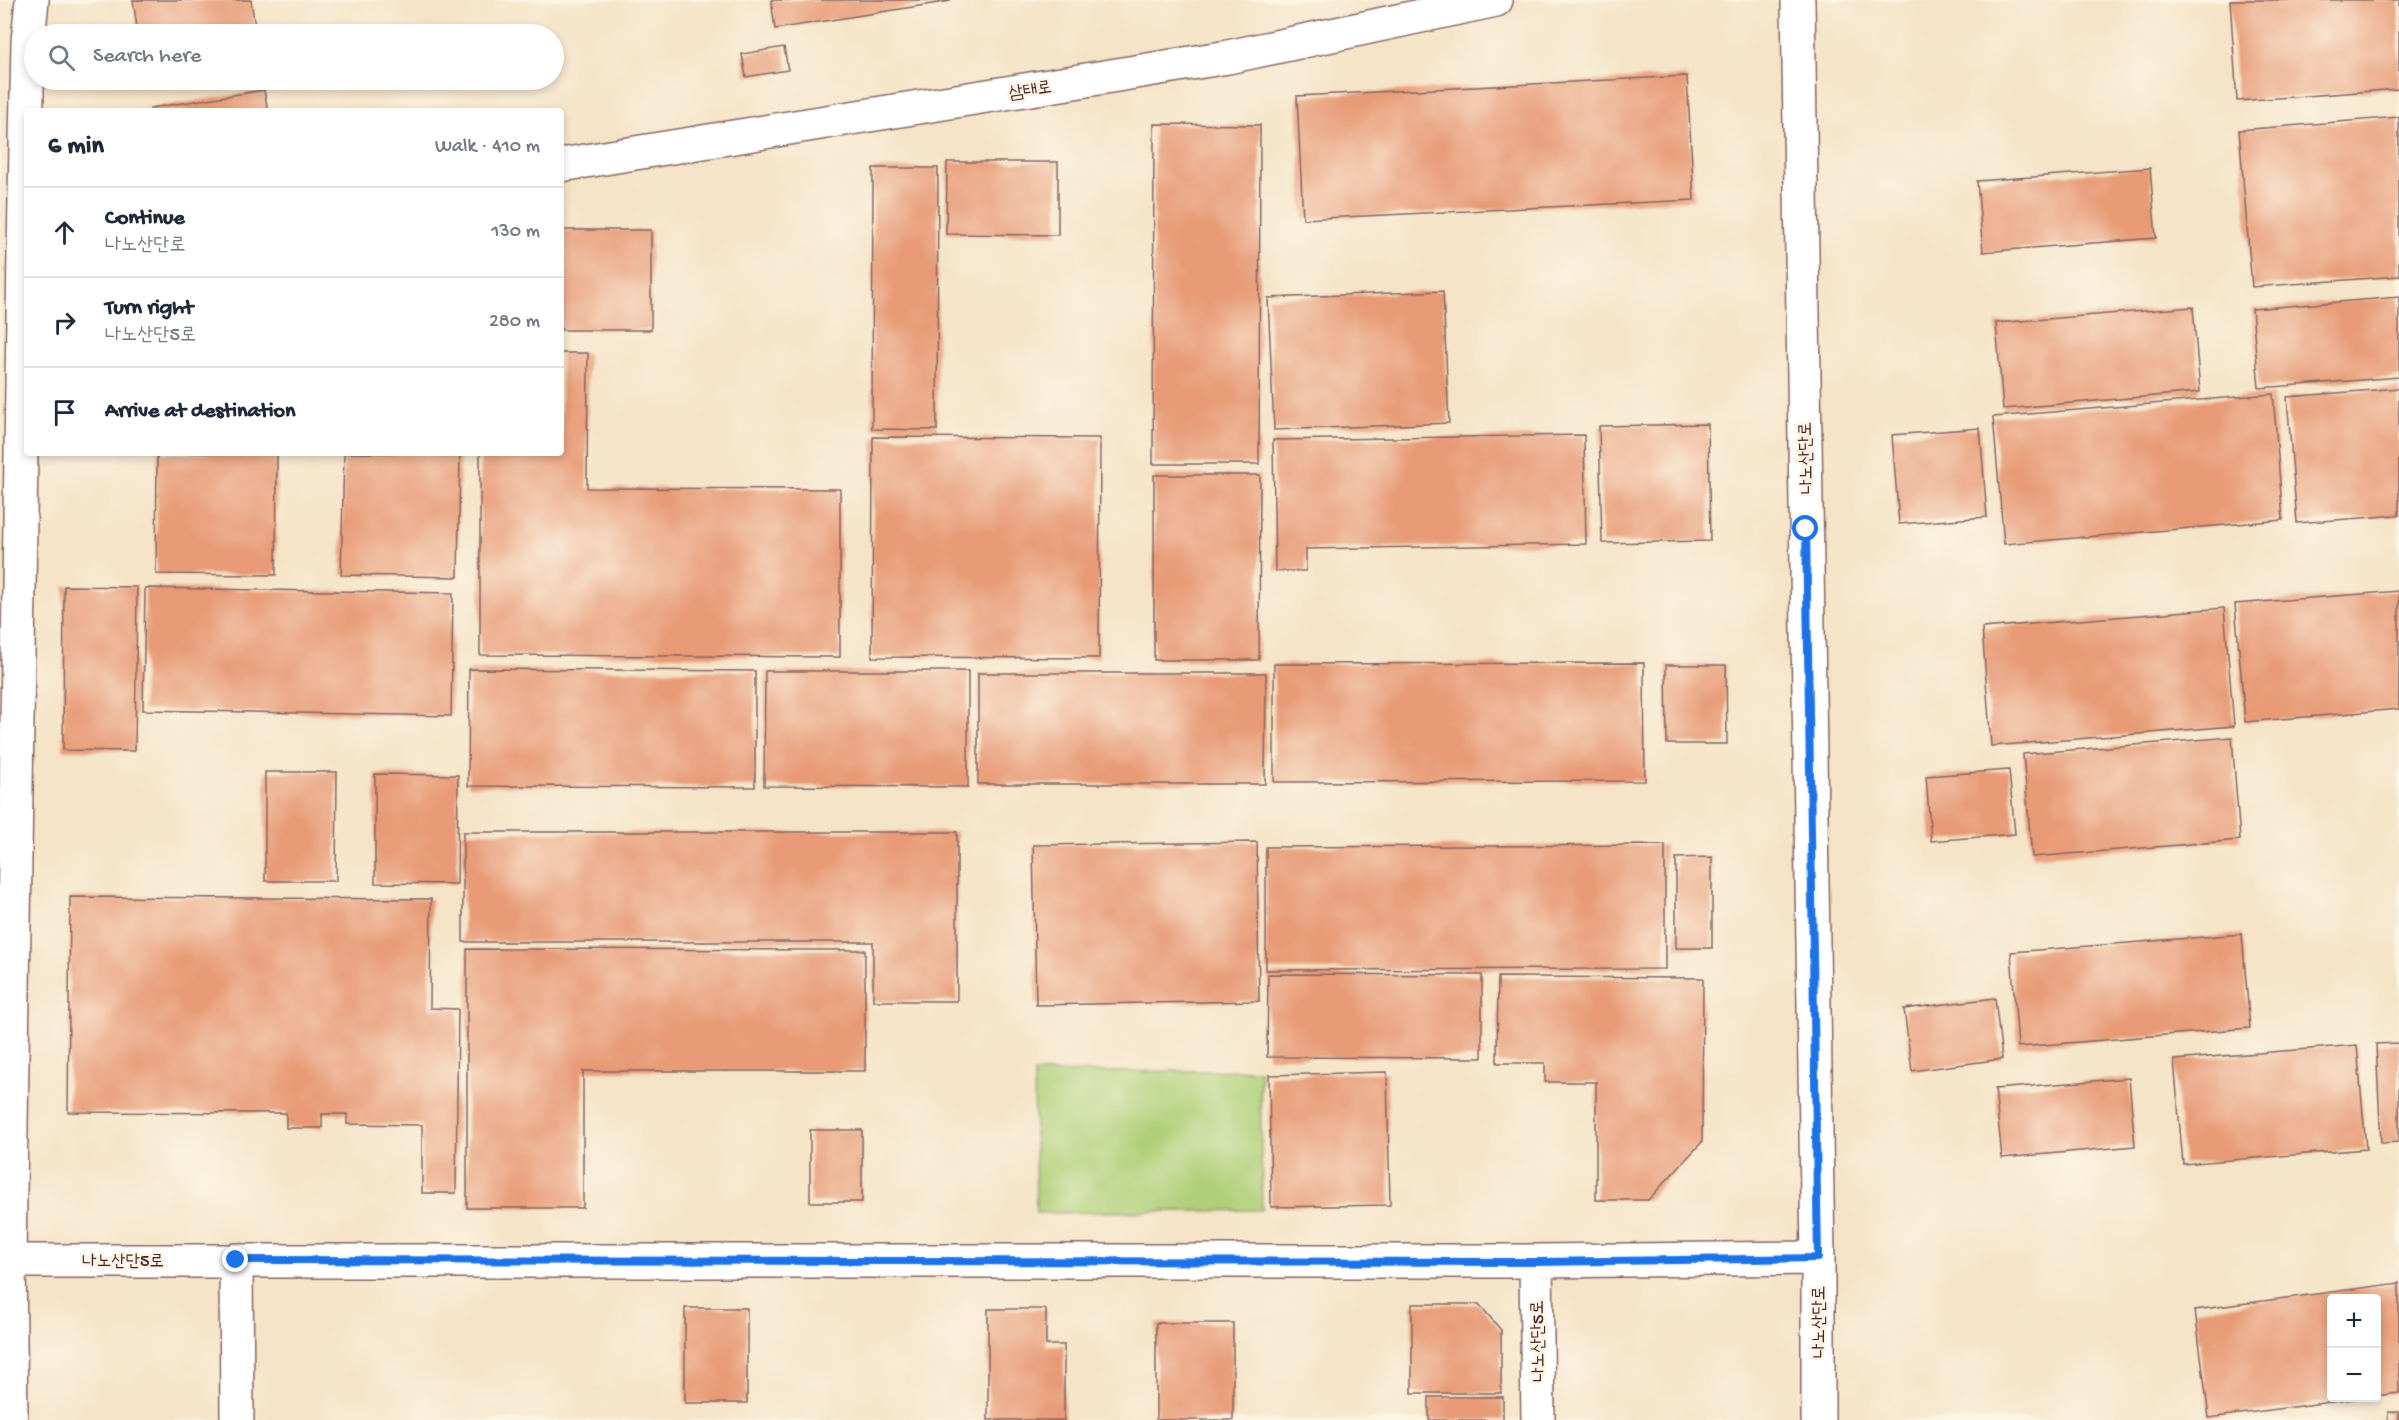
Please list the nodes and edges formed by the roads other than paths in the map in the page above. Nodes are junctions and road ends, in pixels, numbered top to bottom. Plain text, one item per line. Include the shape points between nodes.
1 (32, 0) edge
2 (1496, 0) edge
3 (1798, 0) edge
4 (30, 24) edge
5 (25, 90) edge
6 (24, 108) edge
7 (24, 117) edge
8 (564, 165) edge
9 (17, 251) edge
10 (1818, 1258) junction
11 (236, 1260) junction
12 (9, 1262) junction
13 (1536, 1262) junction
14 (11, 1420) edge
15 (237, 1420) edge
16 (1538, 1420) edge
17 (1818, 1420) edge

1 - 4 street
2 - 8 street, 삼태로 via 1227,57
3 - 10 street, 나노산단로
5 - 6 street
7 - 9 street
9 - 12 street via 21,565
10 - 13 street, 나노산단5로
10 - 17 street, 나노산단로
11 - 12 street, 나노산단5로
11 - 13 street, 나노산단5로
11 - 15 street
12 - 14 street
13 - 16 street, 나노산단5로

